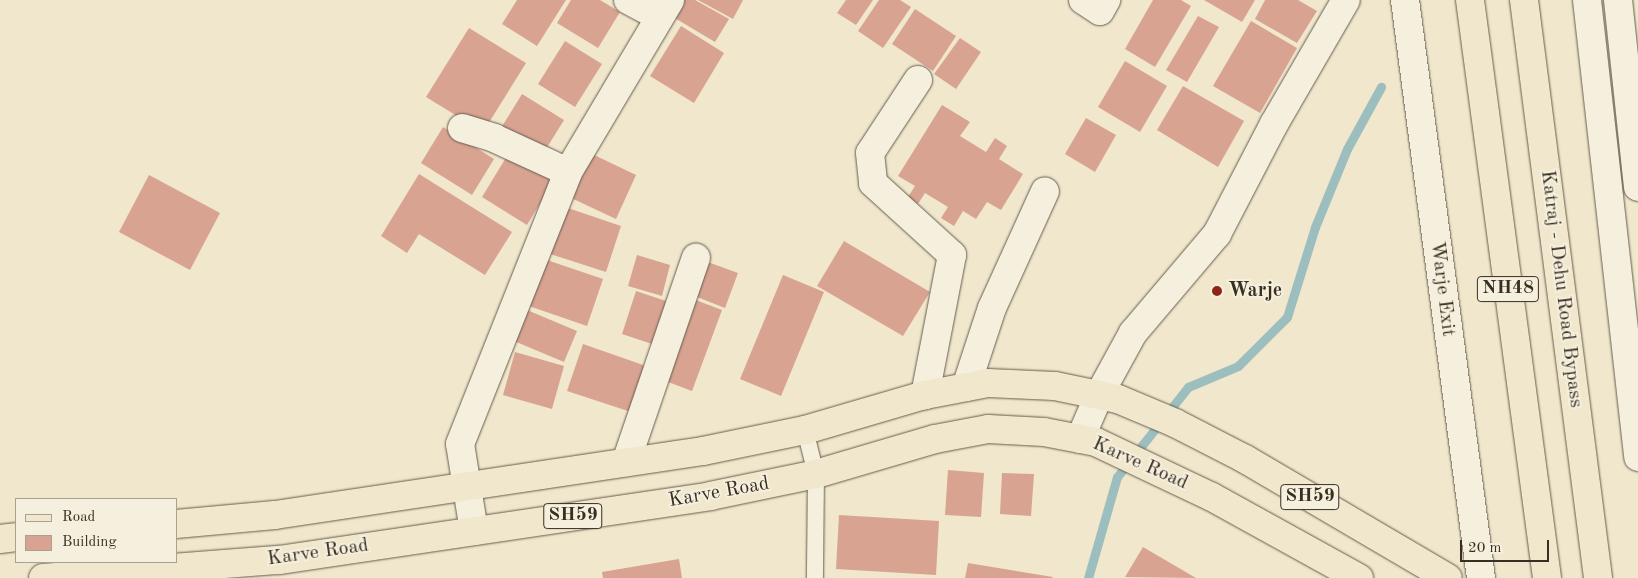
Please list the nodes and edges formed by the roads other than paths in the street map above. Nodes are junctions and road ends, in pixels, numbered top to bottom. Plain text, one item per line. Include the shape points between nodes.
1 (628, 0) edge
2 (1083, 0) edge
3 (1106, 0) edge
4 (1346, 0) edge
5 (1405, 0) edge
6 (1470, 0) edge
7 (1524, 0) edge
8 (1587, 0) edge
9 (1618, 0) edge
10 (665, 8) edge
11 (918, 80) dead end
12 (462, 128) dead end
13 (568, 172) junction
14 (1638, 187) edge
15 (1045, 190) dead end
16 (696, 258) dead end
17 (966, 387) junction
18 (925, 395) junction
19 (1108, 397) junction
20 (806, 430) junction
21 (1088, 441) junction
22 (1638, 456) edge
23 (626, 462) junction
24 (816, 474) junction
25 (467, 486) junction
26 (178, 524) edge
27 (474, 531) junction
28 (15, 537) edge
29 (0, 539) edge
30 (161, 569) edge
31 (1445, 576) edge
32 (43, 578) edge
33 (815, 578) edge
34 (1359, 578) edge
35 (1481, 578) edge
36 (1547, 578) edge
37 (1598, 578) edge

1 - 10 street
2 - 3 street via 1100,10
4 - 19 street via 1274,124 1217,234 1133,333
5 - 35 street, Warje Exit
6 - 36 main road, NH48
7 - 37 main road, Katraj - Dehu Road Bypass / NH48
8 - 22 street
9 - 14 street
10 - 13 street
11 - 18 street via 870,153 873,183 952,255
12 - 13 street via 494,138
13 - 25 street via 460,444
15 - 17 street via 992,308
16 - 23 street
17 - 18 main road, SH59
17 - 19 main road, SH59 via 988,383 1055,386
18 - 20 main road, SH59
19 - 21 street
19 - 31 main road, SH59 via 1176,423 1245,459
20 - 23 main road, SH59
20 - 24 lane
21 - 24 main road, Karve Road / SH59 via 1044,432 988,429 935,439
21 - 34 main road, Karve Road / SH59 via 1146,463
23 - 25 main road, SH59
24 - 27 main road, Karve Road / SH59 via 710,496
24 - 33 lane
25 - 26 main road, SH59 via 276,515
25 - 27 street
27 - 30 main road, Karve Road / SH59 via 279,560
28 - 29 main road
30 - 32 main road, Karve Road / SH59

